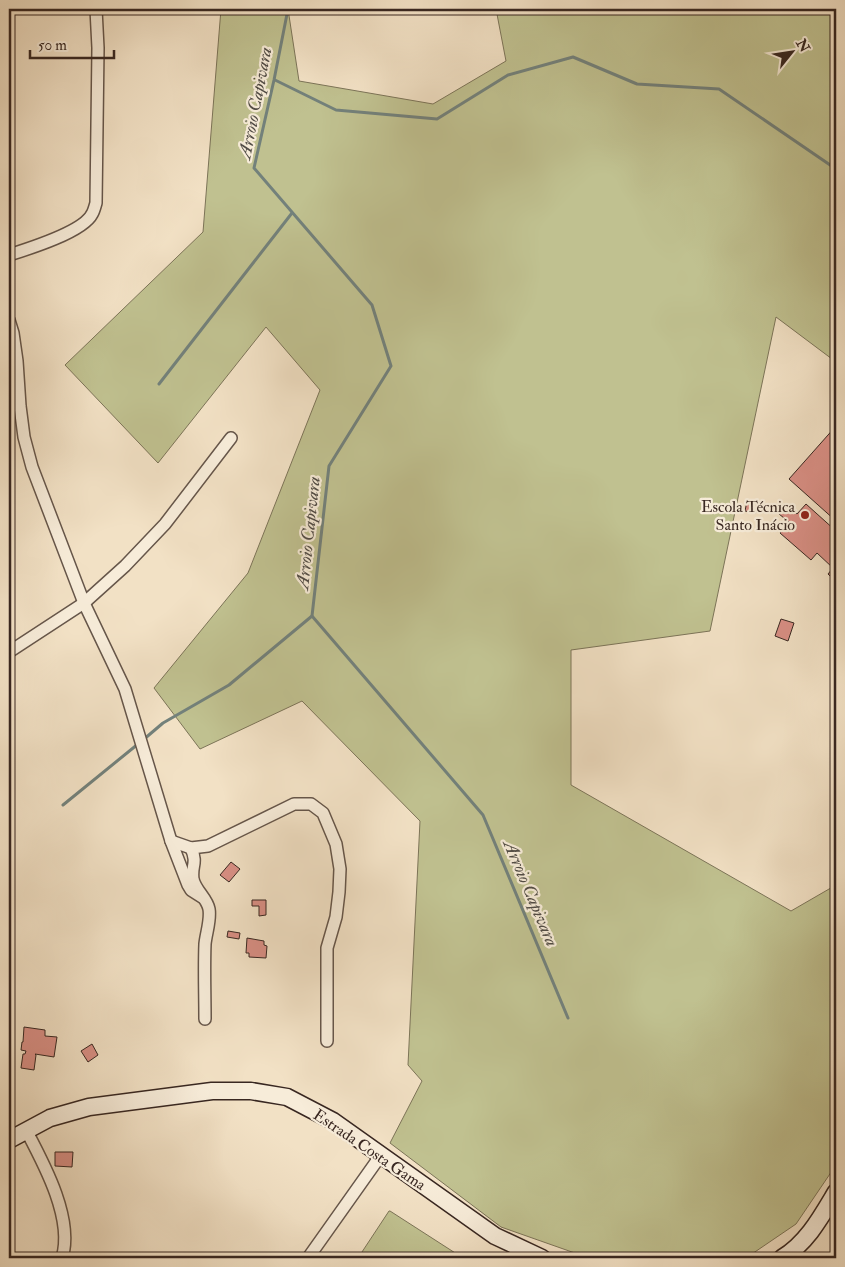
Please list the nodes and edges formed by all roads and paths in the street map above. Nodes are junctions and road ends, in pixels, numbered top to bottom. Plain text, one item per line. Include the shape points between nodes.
1 (96, 9) edge
2 (9, 255) edge
3 (9, 320) edge
4 (231, 438) dead end
5 (84, 603) junction
6 (9, 652) edge
7 (171, 841) junction
8 (191, 848) junction
9 (202, 897) junction
10 (205, 1019) dead end
11 (327, 1041) dead end
12 (26, 1130) junction
13 (9, 1140) edge
14 (381, 1155) junction
15 (836, 1192) edge
16 (62, 1258) edge
17 (308, 1258) edge
18 (542, 1258) edge
19 (782, 1258) edge

1 - 2 street via 96,203 86,221 62,235
3 - 5 street via 17,360 24,437 32,467
4 - 5 street via 165,524 126,566
5 - 6 street
5 - 7 street via 125,688
7 - 8 street
7 - 9 street via 188,885
8 - 9 street via 195,859 192,878
8 - 11 street via 216,843 294,804 311,804 323,813 336,844 340,868 336,917 327,948
9 - 10 street via 210,911 204,960
12 - 13 main road, Estrada Costa Gama
12 - 14 main road, Estrada Costa Gama via 50,1118 89,1107 212,1091 251,1092 287,1098 333,1121
12 - 16 street via 59,1206 64,1228
14 - 17 street
14 - 18 main road, Estrada Costa Gama via 495,1236
15 - 19 main road via 810,1234

